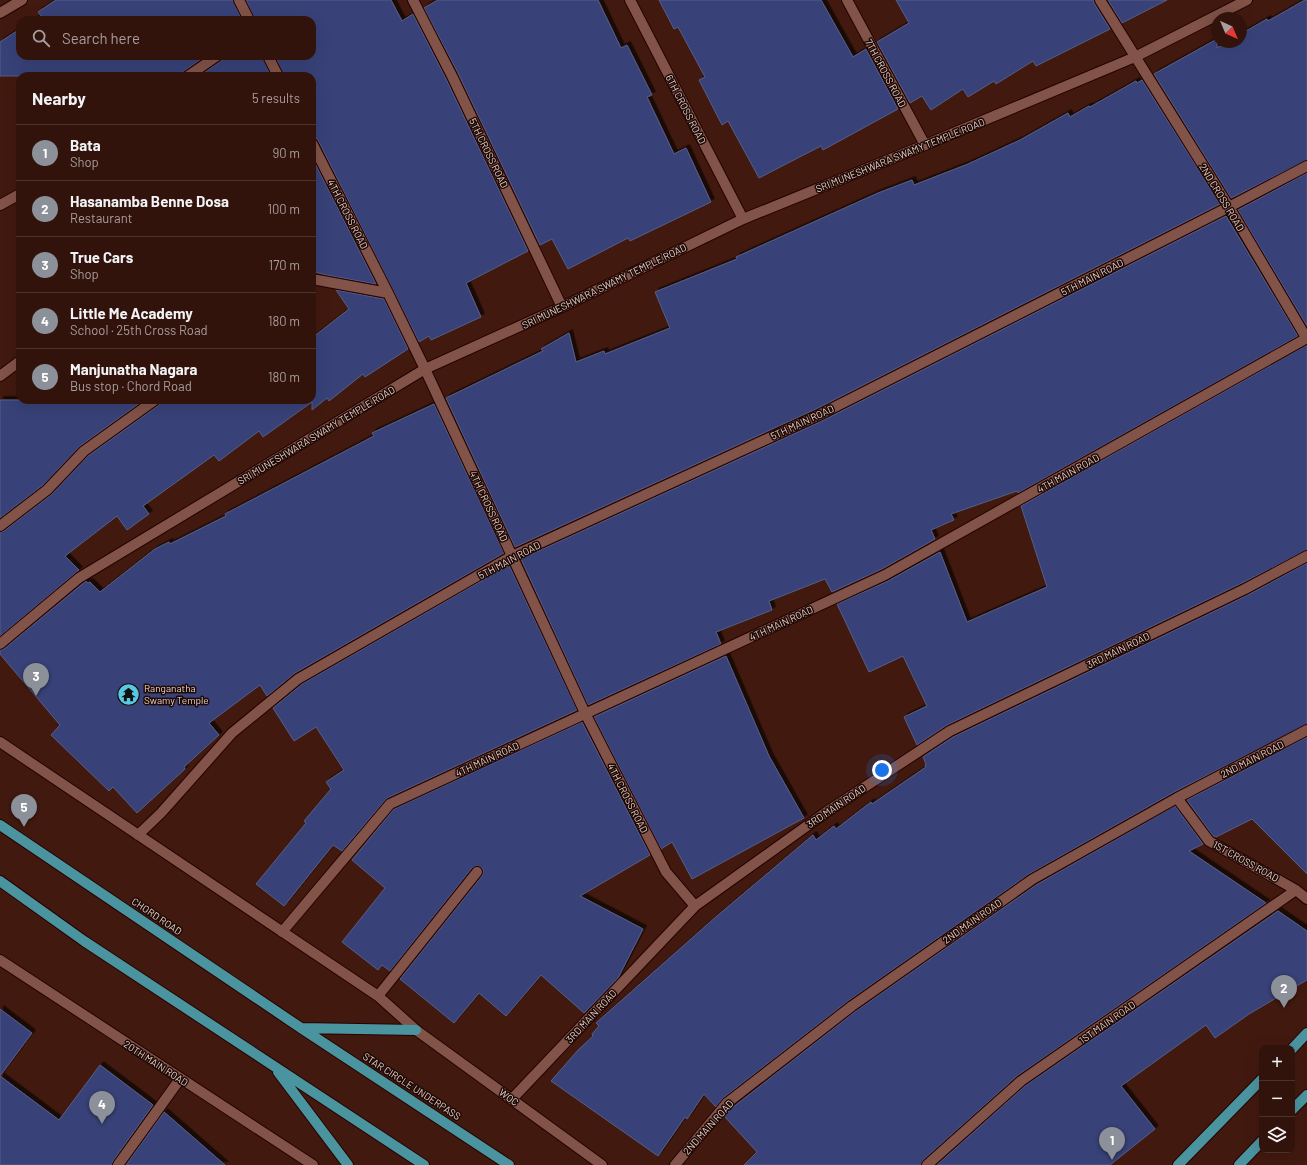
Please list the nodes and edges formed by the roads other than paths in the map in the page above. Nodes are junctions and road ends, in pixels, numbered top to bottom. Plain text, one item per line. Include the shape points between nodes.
1 (22, 0) edge
2 (239, 0) edge
3 (414, 0) edge
4 (630, 0) edge
5 (847, 0) edge
6 (1100, 0) edge
7 (1246, 0) edge
8 (0, 12) edge
9 (247, 16) edge
10 (1135, 57) junction
11 (212, 60) edge
12 (270, 60) edge
13 (194, 72) edge
14 (276, 72) edge
15 (925, 145) junction
16 (316, 151) edge
17 (1307, 166) edge
18 (16, 196) edge
19 (0, 205) edge
20 (1229, 207) junction
21 (743, 219) junction
22 (316, 280) edge
23 (388, 293) junction
24 (562, 307) junction
25 (1307, 338) edge
26 (16, 364) edge
27 (425, 370) junction
28 (0, 376) edge
29 (150, 404) edge
30 (0, 526) edge
31 (512, 556) junction
32 (1307, 556) edge
33 (0, 644) edge
34 (585, 713) junction
35 (1307, 730) edge
36 (0, 742) edge
37 (1177, 798) junction
38 (0, 825) edge
39 (138, 835) junction
40 (477, 872) dead end
41 (0, 882) edge
42 (1296, 890) junction
43 (1307, 899) edge
44 (696, 906) junction
45 (282, 932) junction
46 (0, 960) edge
47 (378, 996) junction
48 (301, 1028) junction
49 (416, 1030) junction
50 (1307, 1033) edge
51 (1295, 1045) edge
52 (273, 1066) junction
53 (180, 1079) junction
54 (1260, 1081) edge
55 (1307, 1095) edge
56 (512, 1099) junction
57 (1295, 1107) edge
58 (1259, 1144) edge
59 (118, 1165) edge
60 (313, 1165) edge
61 (348, 1165) edge
62 (424, 1165) edge
63 (509, 1165) edge
64 (602, 1165) edge
65 (675, 1165) edge
66 (927, 1165) edge
67 (1178, 1165) edge
68 (1239, 1165) edge

1 - 8 street
2 - 9 street
3 - 24 street, 5TH CROSS ROAD
4 - 21 street, 6TH CROSS ROAD
5 - 15 street, 7TH CROSS ROAD
6 - 10 street, 2ND CROSS ROAD
7 - 10 street, SRI MUNESHWARA SWAMY TEMPLE ROAD
10 - 15 street, SRI MUNESHWARA SWAMY TEMPLE ROAD
10 - 20 street, 2ND CROSS ROAD
11 - 13 street
12 - 14 street
15 - 21 street, SRI MUNESHWARA SWAMY TEMPLE ROAD
16 - 23 street, 4TH CROSS ROAD
17 - 20 street, 5TH MAIN ROAD
18 - 19 street
20 - 25 street, 2ND CROSS ROAD
20 - 31 street, 5TH MAIN ROAD via 819,415
21 - 24 street, SRI MUNESHWARA SWAMY TEMPLE ROAD
22 - 23 street
23 - 27 street, 4TH CROSS ROAD
24 - 27 street, SRI MUNESHWARA SWAMY TEMPLE ROAD
25 - 34 street, 4TH MAIN ROAD via 885,576
26 - 28 street
27 - 31 street, 4TH CROSS ROAD
27 - 33 street, SRI MUNESHWARA SWAMY TEMPLE ROAD via 79,578
29 - 30 street via 84,451 46,490
31 - 34 street, 4TH CROSS ROAD
31 - 39 street, 5TH MAIN ROAD via 298,679 232,733 161,813
32 - 44 street, 3RD MAIN ROAD via 950,731 825,813
34 - 44 street, 4TH CROSS ROAD via 666,872
34 - 45 street, 4TH MAIN ROAD via 390,804
35 - 37 street, 2ND MAIN ROAD
36 - 39 street, WOC
37 - 42 street, 1ST CROSS ROAD via 1209,841
37 - 65 street, 2ND MAIN ROAD via 1033,879 852,1006 727,1103
38 - 48 main road, CHORD ROAD
39 - 45 street, WOC
40 - 47 street
41 - 52 main road
42 - 43 street, 1ST CROSS ROAD
42 - 66 street, 1ST MAIN ROAD via 1021,1081
44 - 56 street, 3RD MAIN ROAD
45 - 47 street, WOC
46 - 53 street, 20TH MAIN ROAD
47 - 49 street, WOC
48 - 49 main road
48 - 63 main road, STAR CIRCLE UNDERPASS
49 - 56 street, WOC
50 - 51 main road
52 - 61 main road
52 - 62 main road
53 - 59 street
53 - 60 street, 20TH MAIN ROAD
54 - 67 main road
55 - 57 main road
56 - 64 street, WOC
58 - 68 main road

